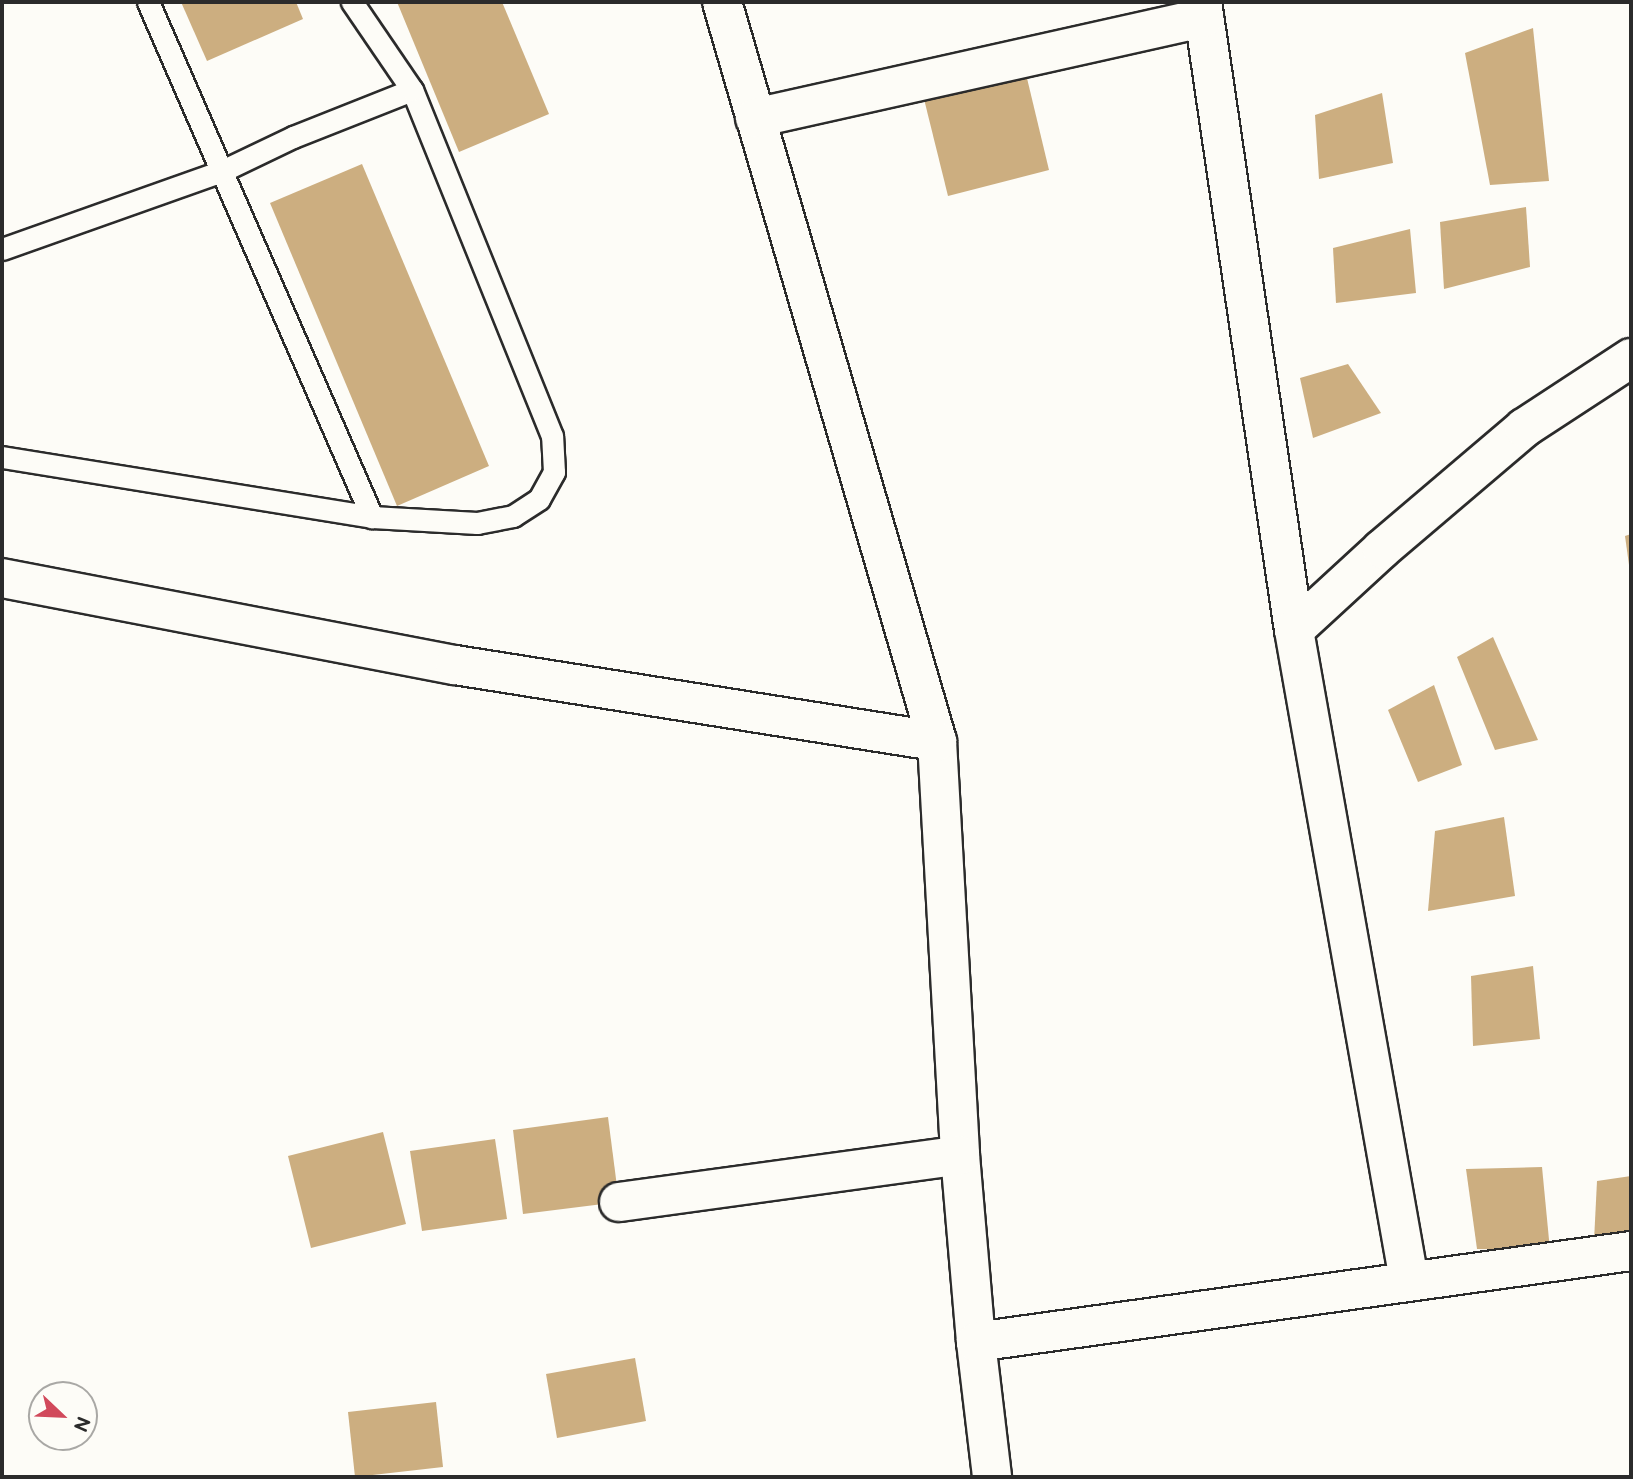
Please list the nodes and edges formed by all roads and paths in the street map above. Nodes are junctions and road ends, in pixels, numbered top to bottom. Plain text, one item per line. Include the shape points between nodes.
1 (148, 2) edge
2 (352, 2) edge
3 (722, 2) edge
4 (1203, 10) edge
5 (412, 90) junction
6 (755, 118) junction
7 (222, 171) junction
8 (2, 249) edge
9 (1631, 358) edge
10 (2, 457) edge
11 (372, 517) junction
12 (2, 578) edge
13 (1294, 630) junction
14 (937, 741) junction
15 (960, 1155) junction
16 (619, 1202) dead end
17 (1631, 1251) edge
18 (1409, 1280) junction
19 (975, 1342) junction
20 (992, 1477) edge

1 - 7 lane
2 - 5 lane
3 - 6 street
4 - 6 street
4 - 13 street
5 - 7 lane
5 - 11 lane via 552,436 554,472 539,499 513,516 477,523
6 - 14 street
7 - 8 lane
7 - 11 lane
9 - 13 street via 1524,428
10 - 11 lane
12 - 14 street via 455,665
13 - 18 street
14 - 15 street
15 - 16 street
15 - 19 street
17 - 18 street
18 - 19 street
19 - 20 street

